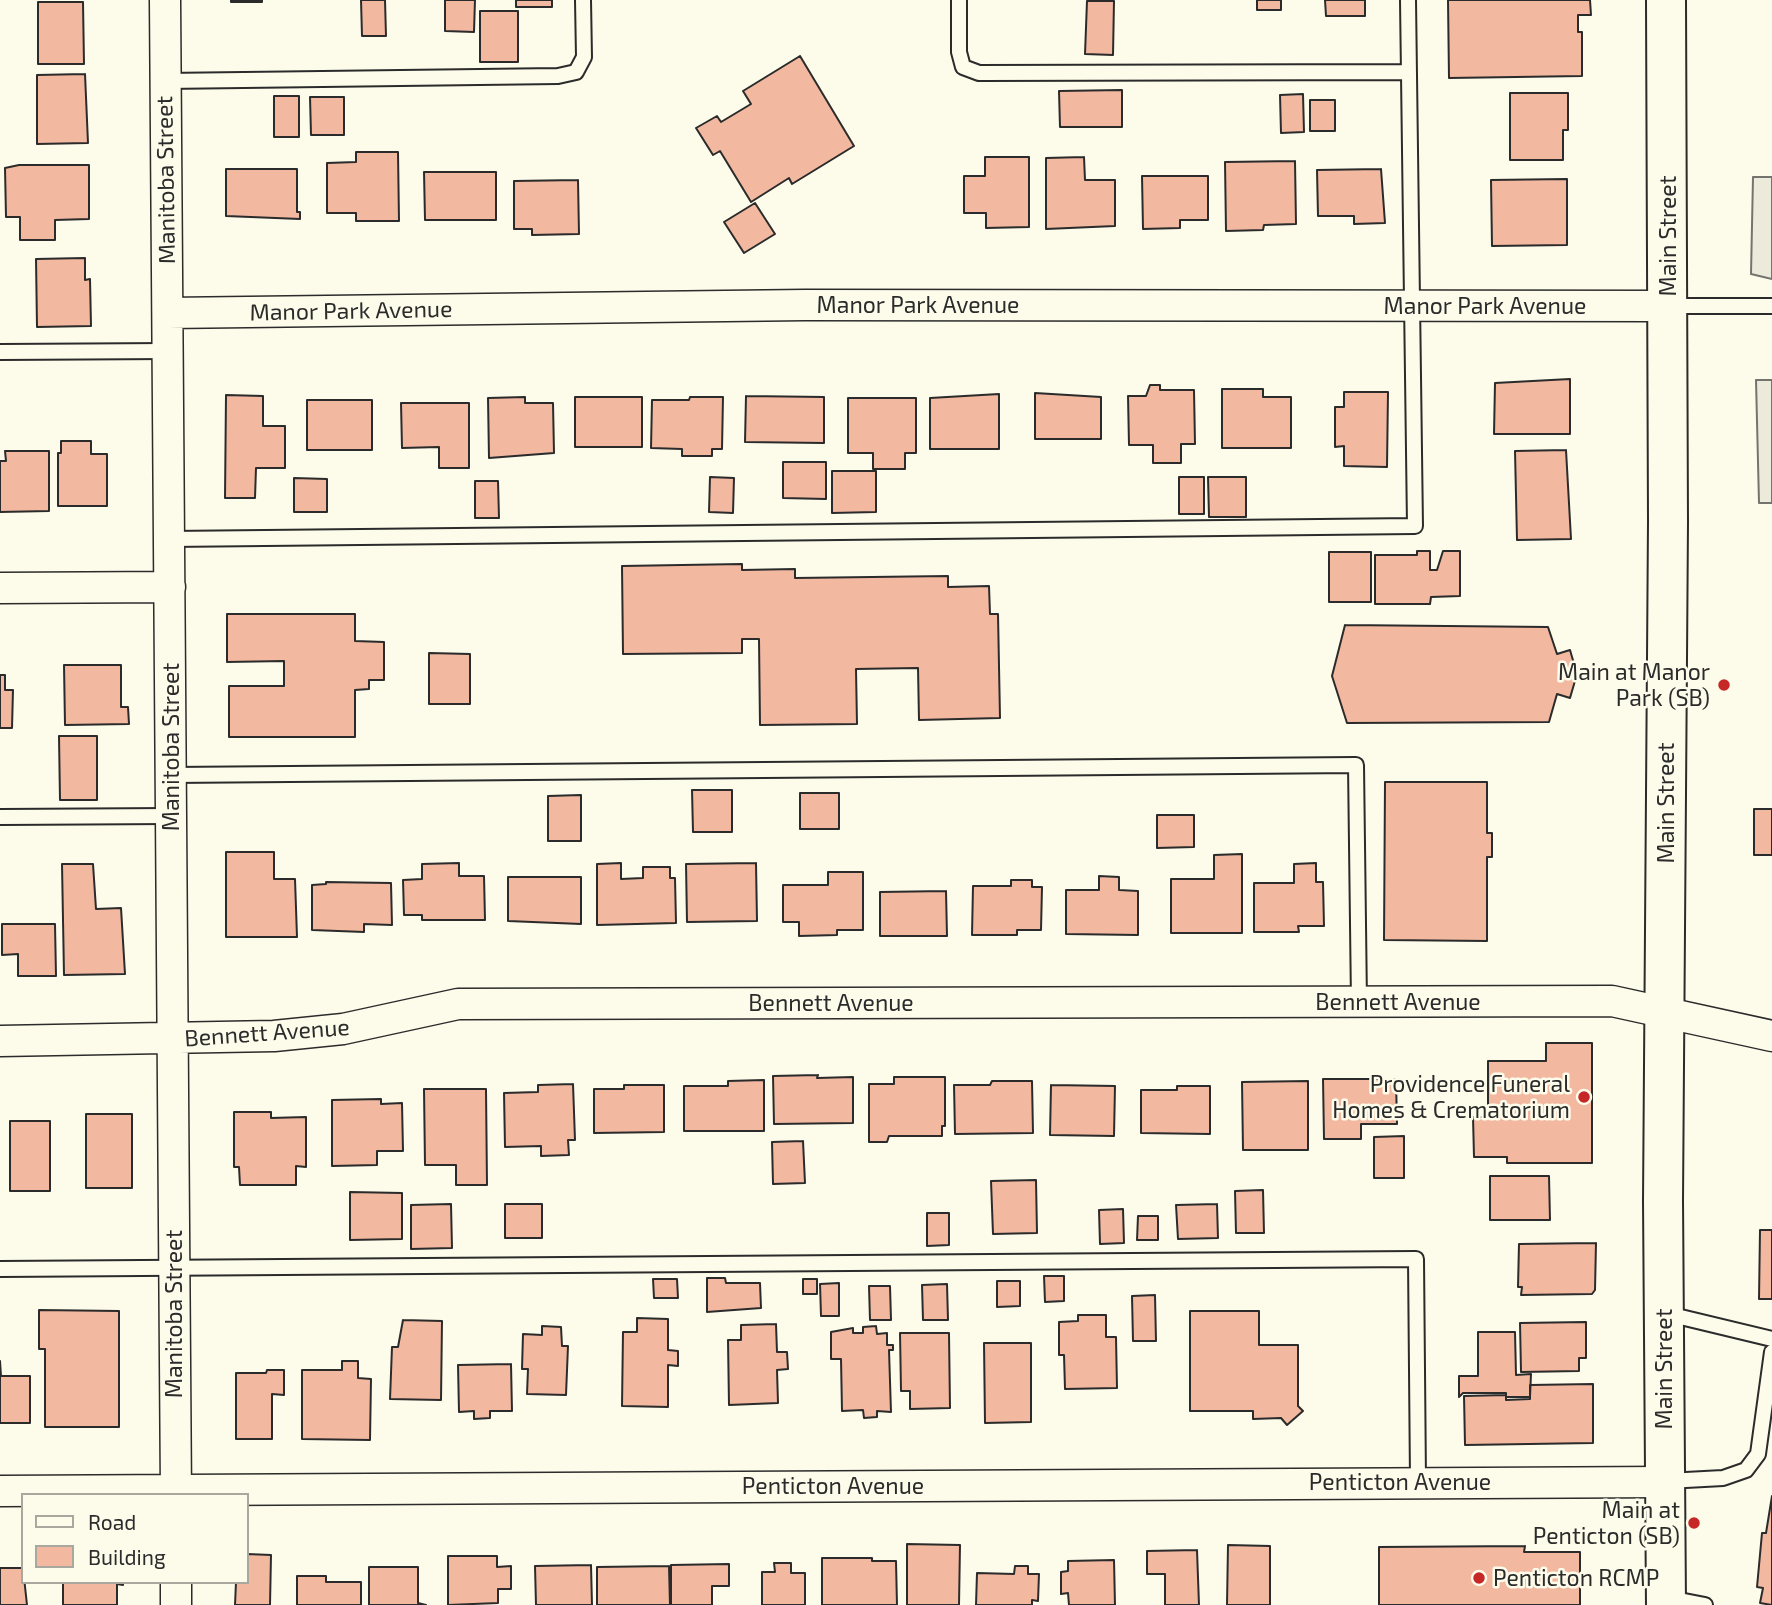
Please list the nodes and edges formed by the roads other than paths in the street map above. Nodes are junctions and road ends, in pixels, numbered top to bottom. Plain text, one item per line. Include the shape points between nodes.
1 (165, 0) edge
2 (583, 0) edge
3 (960, 0) edge
4 (1408, 0) edge
5 (1667, 0) edge
6 (1409, 72) junction
7 (165, 81) junction
8 (1412, 306) junction
9 (1668, 306) junction
10 (1772, 306) edge
11 (168, 313) junction
12 (169, 351) junction
13 (0, 352) edge
14 (169, 540) junction
15 (170, 587) junction
16 (0, 588) edge
17 (172, 775) junction
18 (171, 816) junction
19 (0, 817) edge
20 (1359, 1003) junction
21 (1664, 1012) junction
22 (1772, 1036) edge
23 (173, 1040) junction
24 (0, 1041) edge
25 (174, 1268) junction
26 (0, 1269) edge
27 (1664, 1313) junction
28 (1772, 1339) edge
29 (1772, 1352) edge
30 (1418, 1481) junction
31 (1665, 1482) junction
32 (0, 1491) edge
33 (176, 1493) edge
34 (176, 1584) edge
35 (1666, 1601) edge
36 (176, 1605) edge
37 (1705, 1605) edge

1 - 7 street, Manitoba Street
2 - 7 lane via 584,57 576,72 558,76
3 - 6 lane via 959,52 963,67 979,73
4 - 6 lane
5 - 9 main road, Main Street
6 - 8 lane
7 - 11 street, Manitoba Street
8 - 9 street, Manor Park Avenue
8 - 11 street, Manor Park Avenue via 806,305
8 - 14 lane via 1415,526
9 - 10 lane
9 - 21 main road, Main Street
11 - 12 street, Manitoba Street
12 - 13 lane
12 - 14 street, Manitoba Street
14 - 15 street, Manitoba Street
15 - 16 street
15 - 17 street, Manitoba Street
17 - 18 street, Manitoba Street
17 - 20 lane via 1356,765
18 - 19 lane
18 - 23 street, Manitoba Street
20 - 21 street, Bennett Avenue via 1612,1000
20 - 23 street, Bennett Avenue via 458,1004 343,1029
21 - 22 street, Bennett Avenue
21 - 27 main road, Main Street
23 - 24 street, Bennett Avenue
23 - 25 street, Manitoba Street
25 - 26 lane
25 - 30 lane via 1416,1259
25 - 33 street, Manitoba Street
27 - 28 lane
27 - 31 main road, Main Street
29 - 31 lane via 1758,1454 1746,1470 1723,1478
30 - 31 street, Penticton Avenue
30 - 33 street, Penticton Avenue
31 - 35 main road, Main Street
32 - 33 street, Penticton Avenue
34 - 36 street
35 - 37 lane

